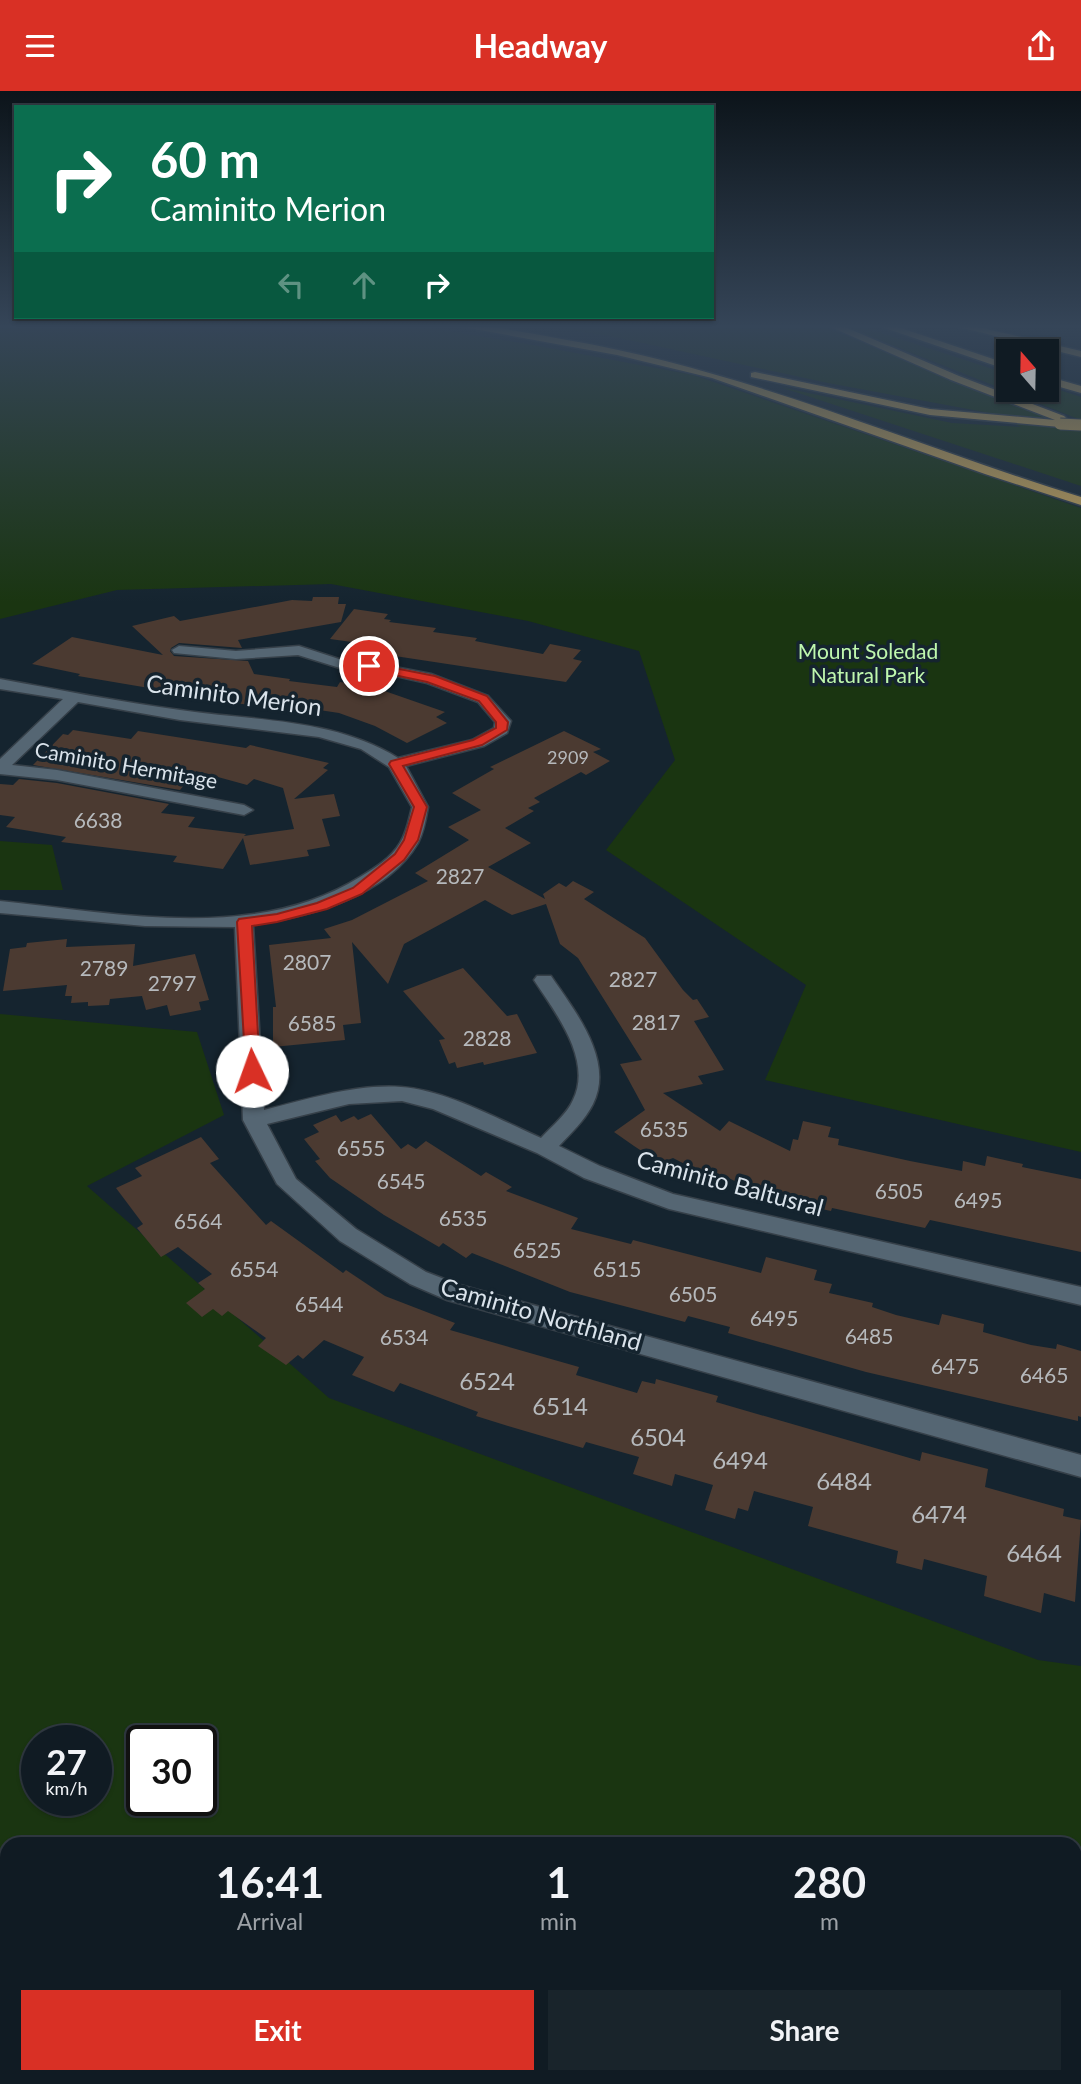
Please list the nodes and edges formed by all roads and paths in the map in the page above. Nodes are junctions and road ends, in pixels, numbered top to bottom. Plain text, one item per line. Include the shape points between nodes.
1 (832, 417) edge
2 (979, 417) edge
3 (1060, 417) edge
4 (1081, 425) edge
5 (967, 464) junction
6 (1081, 501) edge
7 (1081, 509) edge
8 (178, 650) dead end
9 (0, 684) edge
10 (73, 698) junction
11 (396, 764) junction
12 (0, 768) edge
13 (244, 810) dead end
14 (0, 907) edge
15 (244, 922) junction
16 (544, 980) dead end
17 (254, 1120) junction
18 (545, 1149) junction
19 (1081, 1296) edge
20 (1081, 1466) edge

1 - 5 highway
2 - 4 highway, bridge
3 - 4 highway
5 - 6 highway
5 - 7 highway
8 - 11 street via 236,655 299,650 340,664 430,679 483,699 502,722 501,730 478,743
9 - 10 street, Caminito Merion
10 - 11 street, Caminito Merion via 321,732 367,746
10 - 12 street
11 - 15 street, Caminito Merion via 420,807 411,840 400,857 358,891 311,909
12 - 13 street, Caminito Hermitage
14 - 15 street, Caminito Merion via 186,923
15 - 17 street, Caminito Northland
16 - 18 street via 583,1042 588,1082 584,1101
17 - 18 street, Caminito Baltusral via 349,1097 402,1094 439,1103
17 - 20 street, Caminito Northland via 288,1184 348,1235 418,1278 454,1293
18 - 19 street, Caminito Baltusral via 668,1201

